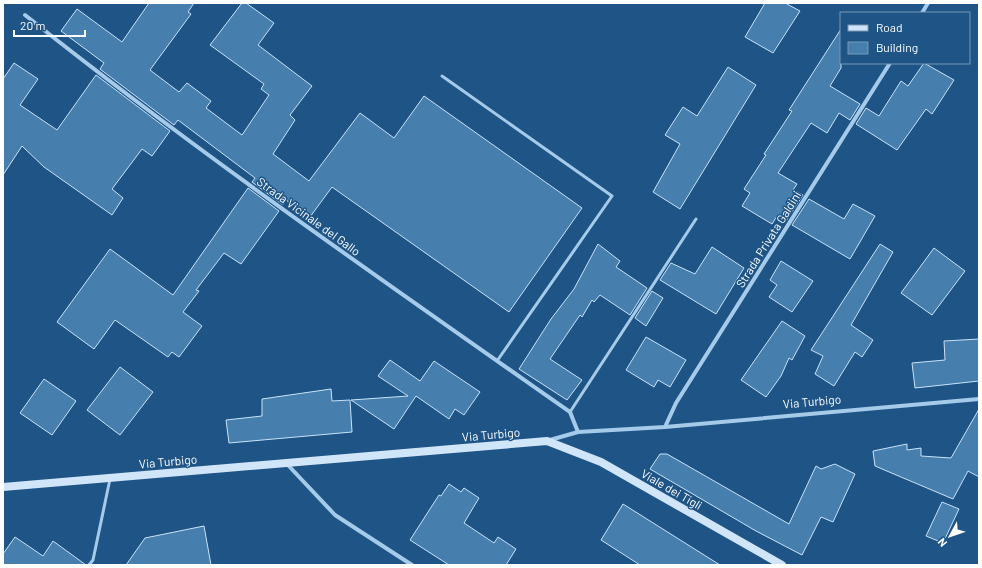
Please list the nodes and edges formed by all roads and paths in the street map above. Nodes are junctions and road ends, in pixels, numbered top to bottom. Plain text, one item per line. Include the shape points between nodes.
1 (928, 3) edge
2 (923, 12) edge
3 (26, 15) dead end
4 (889, 64) edge
5 (442, 76) dead end
6 (696, 220) dead end
7 (497, 361) junction
8 (979, 399) edge
9 (570, 412) junction
10 (665, 427) junction
11 (578, 432) junction
12 (547, 441) junction
13 (286, 463) junction
14 (110, 478) junction
15 (5, 488) edge
16 (89, 565) edge
17 (412, 565) edge
18 (782, 565) edge

1 - 2 street
3 - 7 street, Strada Vicinale del Gallo via 99,74 299,221
4 - 10 street, Strada Privata Galdini via 676,403
5 - 7 lane via 612,196
6 - 9 lane
7 - 9 street, Strada Vicinale del Gallo
8 - 10 street, Via Turbigo
9 - 11 street
10 - 11 street, Via Turbigo
11 - 12 street, Via Turbigo
12 - 13 main road, Via Turbigo
12 - 18 main road, Viale dei Tigli via 601,462
13 - 14 main road, Via Turbigo
13 - 17 street via 335,515
14 - 15 main road, Via Turbigo
14 - 16 lane via 93,560

